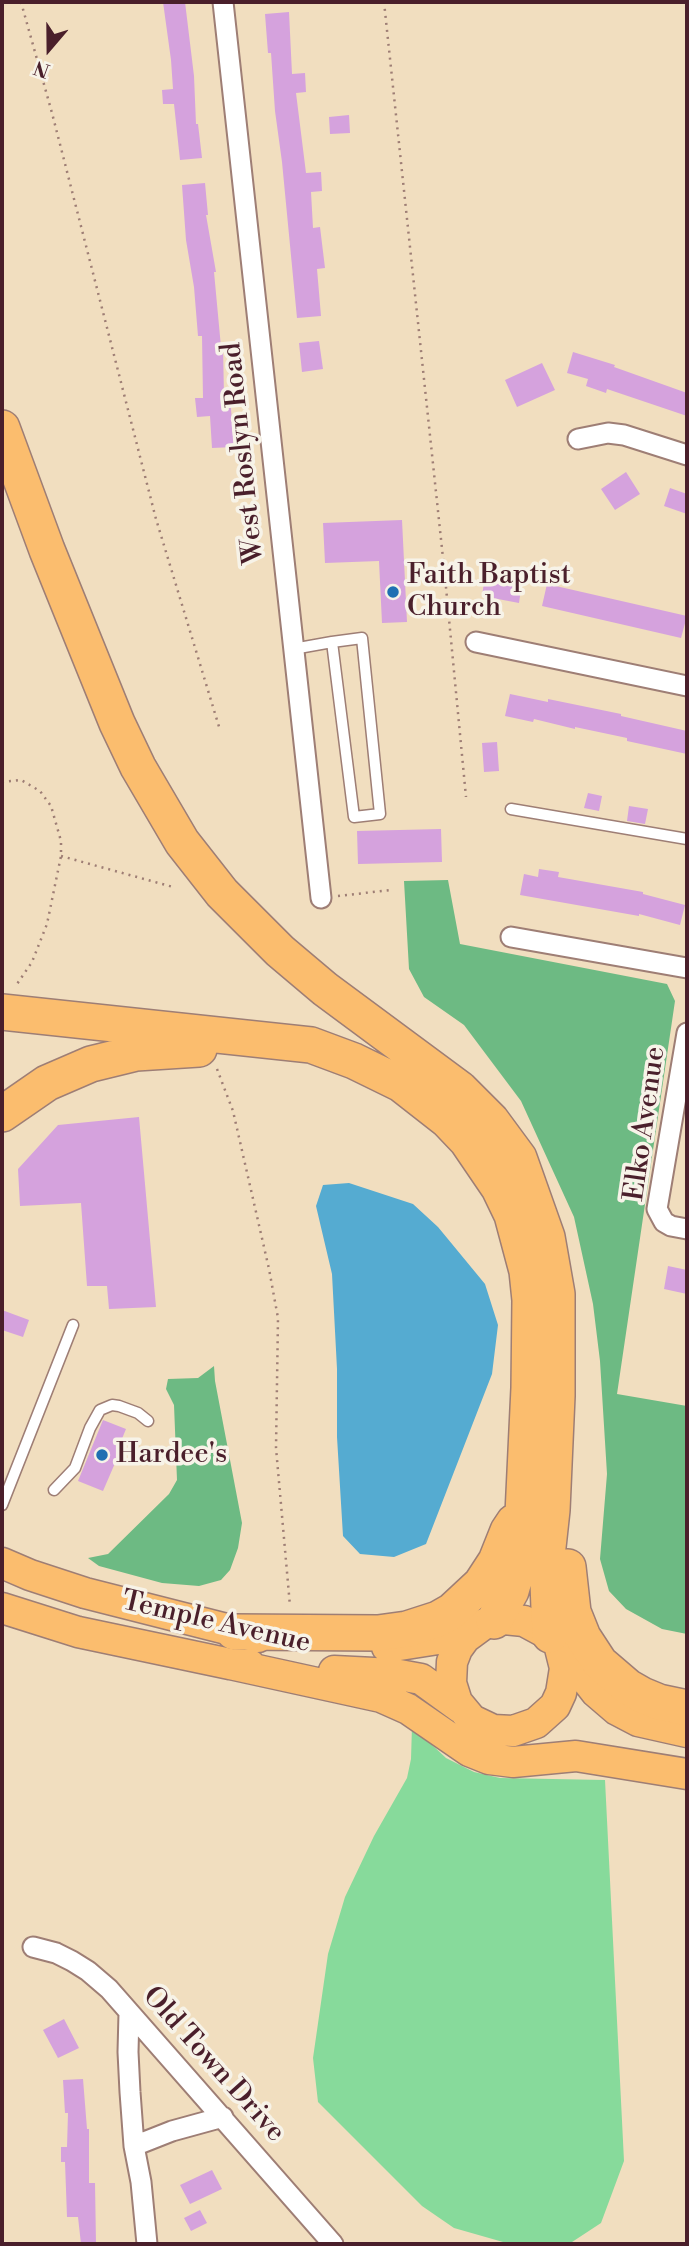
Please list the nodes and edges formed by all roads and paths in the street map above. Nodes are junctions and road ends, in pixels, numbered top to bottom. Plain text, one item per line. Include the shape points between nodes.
1 (21, 2) edge
2 (223, 2) edge
3 (384, 2) edge
4 (2, 428) edge
5 (578, 439) dead end
6 (687, 454) edge
7 (332, 642) junction
8 (476, 642) dead end
9 (293, 649) junction
10 (687, 686) edge
11 (220, 730) dead end
12 (2, 782) edge
13 (466, 796) dead end
14 (511, 808) dead end
15 (687, 839) edge
16 (61, 856) junction
17 (173, 887) dead end
18 (391, 890) dead end
19 (321, 898) joint
20 (511, 937) dead end
21 (687, 968) edge
22 (3, 1002) edge
23 (687, 1033) edge
24 (209, 1049) junction
25 (382, 1074) junction
26 (2, 1114) edge
27 (538, 1209) junction
28 (687, 1229) edge
29 (72, 1325) dead end
30 (148, 1421) dead end
31 (554, 1454) junction
32 (54, 1490) dead end
33 (2, 1505) edge
34 (522, 1510) junction
35 (2, 1563) edge
36 (2, 1608) edge
37 (485, 1625) junction
38 (292, 1633) junction
39 (554, 1640) junction
40 (232, 1648) junction
41 (461, 1708) junction
42 (687, 1708) edge
43 (500, 1731) junction
44 (687, 1732) edge
45 (687, 1755) edge
46 (687, 1774) edge
47 (33, 1947) dead end
48 (130, 2013) junction
49 (223, 2117) junction
50 (134, 2147) junction
51 (147, 2244) edge
52 (333, 2244) edge

1 - 11 path via 156,519
2 - 9 street, West Roslyn Road
3 - 13 path
4 - 27 highway via 117,723 182,842 229,900 280,951 476,1104 519,1158
5 - 6 street via 624,435
7 - 7 lane via 354,817 380,814 362,638
7 - 9 lane
8 - 10 street
9 - 19 street, West Roslyn Road
12 - 16 path via 21,780 40,791 55,817
14 - 15 lane
16 - 17 path
16 - 22 path via 39,947 27,972
18 - 19 path
20 - 21 street
22 - 25 highway via 311,1045
22 - 27 highway via 312,1030 364,1043 409,1064 469,1111 499,1147
23 - 28 street, Elko Avenue via 657,1209 664,1222
24 - 25 highway via 289,1052
24 - 26 highway via 136,1053 91,1064 47,1083
24 - 38 path via 233,1111 278,1318 276,1448
25 - 34 highway via 447,1119 467,1141 499,1188 521,1243 530,1310
27 - 31 highway via 556,1294
29 - 33 lane
30 - 32 lane via 119,1406 100,1410 75,1468
31 - 39 highway via 547,1556
31 - 42 highway via 568,1490 569,1588 583,1637 600,1663 628,1687 659,1702
34 - 37 highway via 517,1574 506,1602
34 - 38 highway via 481,1584 438,1619 378,1633
35 - 40 main road, Temple Avenue
36 - 40 main road, Temple Avenue via 78,1632
37 - 39 main road via 524,1621
37 - 40 main road, Temple Avenue via 438,1639 369,1648 290,1643
37 - 41 main road via 460,1643 454,1655 452,1690
38 - 40 highway
39 - 43 main road via 565,1668 555,1706 536,1723
39 - 44 main road via 596,1692 617,1710 638,1721
40 - 41 main road, Temple Avenue via 407,1676 428,1683
40 - 46 main road via 381,1697 489,1759 513,1762 576,1756
41 - 43 main road via 478,1724
43 - 45 main road via 595,1738
47 - 48 street, Old Town Drive via 88,1971
48 - 49 street, Old Town Drive
48 - 50 street
49 - 50 street
49 - 52 street, Old Town Drive
50 - 51 street

